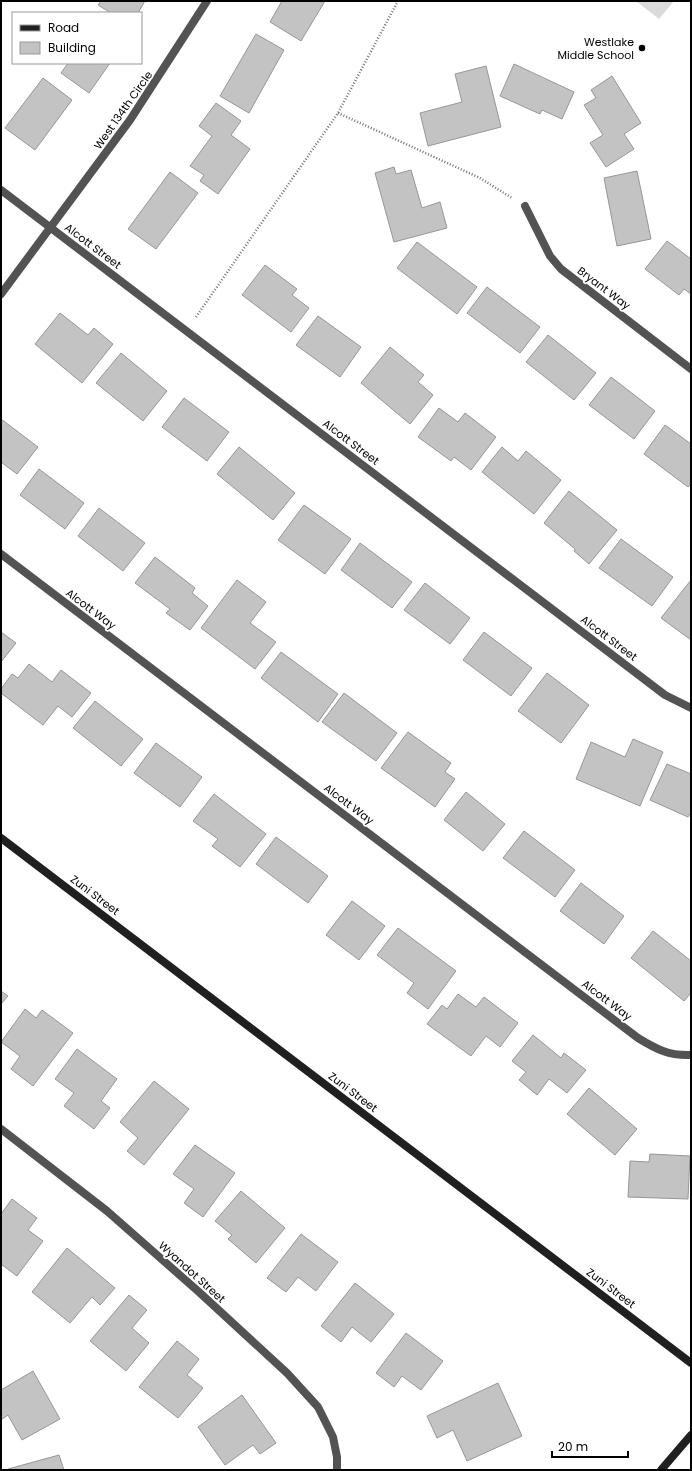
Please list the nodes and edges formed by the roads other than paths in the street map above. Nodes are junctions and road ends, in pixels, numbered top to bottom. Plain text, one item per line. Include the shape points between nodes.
1 (207, 1) edge
2 (1, 190) edge
3 (525, 206) road end
4 (51, 228) junction
5 (1, 294) edge
6 (691, 369) edge
7 (1, 554) edge
8 (691, 708) edge
9 (1, 838) edge
10 (691, 1055) edge
11 (1, 1129) edge
12 (691, 1363) edge
13 (691, 1435) edge
14 (337, 1470) edge
15 (661, 1470) edge

1 - 4 street, West 134th Circle via 130,120
2 - 4 street, Alcott Street
3 - 6 street, Bryant Way via 550,256 561,269
4 - 5 street
4 - 8 street, Alcott Street via 665,695
7 - 10 street, Alcott Way via 638,1038 658,1050
9 - 12 main road, Zuni Street
11 - 14 street, Wyandot Street via 107,1212 199,1292 287,1374 318,1406 333,1437
13 - 15 main road

